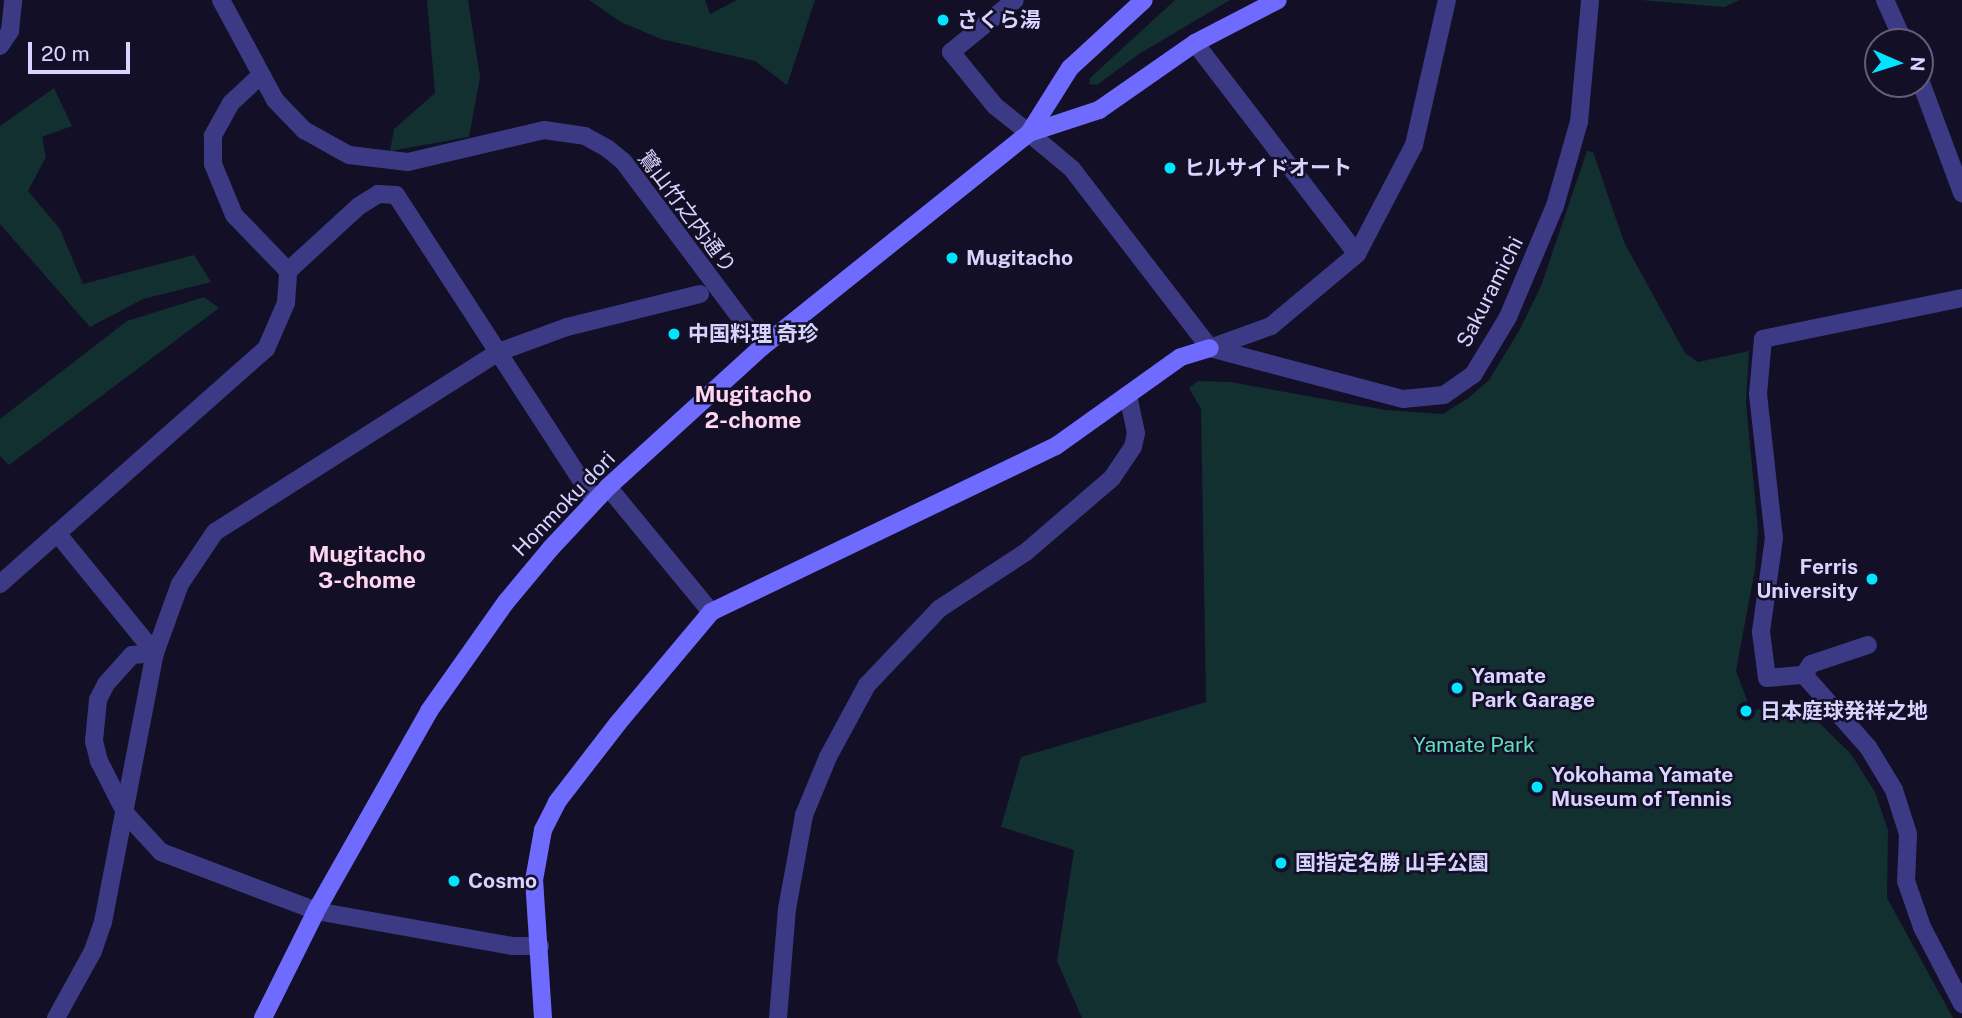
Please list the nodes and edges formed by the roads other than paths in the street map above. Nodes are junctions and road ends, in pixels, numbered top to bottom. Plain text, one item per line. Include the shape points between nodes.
1 (13, 0) edge
2 (221, 0) edge
3 (1015, 0) edge
4 (1144, 0) edge
5 (1278, 0) edge
6 (1447, 0) edge
7 (1590, 0) edge
8 (1885, 0) edge
9 (1898, 28) edge
10 (1195, 43) junction
11 (0, 46) edge
12 (261, 75) junction
13 (1927, 98) edge
14 (1029, 132) junction
15 (1962, 193) edge
16 (1357, 254) junction
17 (288, 271) junction
18 (700, 294) dead end
19 (1962, 298) edge
20 (762, 347) junction
21 (1210, 348) junction
22 (499, 352) junction
23 (1128, 395) junction
24 (608, 488) junction
25 (595, 500) junction
26 (57, 533) junction
27 (0, 584) edge
28 (711, 612) junction
29 (1868, 645) dead end
30 (155, 653) junction
31 (1804, 675) junction
32 (126, 814) junction
33 (316, 911) junction
34 (540, 946) junction
35 (1962, 1004) edge
36 (56, 1018) edge
37 (263, 1018) edge
38 (543, 1018) edge
39 (778, 1018) edge

1 - 11 street via 10,31
2 - 12 street, 鷺山竹之内通り
3 - 14 street via 951,52 995,106
4 - 14 street, Honmoku dori via 1070,68
5 - 10 street, Honmoku dori
6 - 16 street via 1414,145
7 - 21 street, Sakuramichi via 1579,122 1555,206 1508,317 1473,375 1444,395 1403,399
8 - 9 street
10 - 14 street, Honmoku dori via 1099,110
10 - 16 street
12 - 17 street via 222,115 213,136 213,164 234,215
12 - 20 street, 鷺山竹之内通り via 275,100 304,130 349,155 378,162 438,158 544,130 597,142 623,161
13 - 15 street
14 - 20 street, Honmoku dori
14 - 21 street via 1072,169
16 - 21 street via 1271,326
17 - 22 street via 359,206 378,194 396,195
17 - 26 street via 286,303 266,349
18 - 22 street via 567,327
19 - 31 street via 1763,339 1758,394 1774,538 1761,632 1762,661 1766,678
20 - 24 street, Honmoku dori
21 - 23 street via 1181,357
22 - 25 street
22 - 30 street via 215,532 180,584
23 - 28 street via 1056,446
23 - 39 street via 1136,433 1133,447 1112,478 1026,552 939,609 867,685 804,815 787,909
24 - 25 street, Honmoku dori
24 - 28 street
25 - 33 street, Honmoku dori via 506,601 429,710
26 - 27 street
26 - 30 street
28 - 34 street via 618,723 542,830 534,880
29 - 31 street via 1811,664
30 - 32 street
30 - 32 street via 132,655 98,700 94,741
31 - 35 street via 1848,722 1894,790 1908,834 1906,881 1922,928
32 - 33 street via 161,852
32 - 36 street via 96,941
33 - 34 street via 486,942
33 - 37 street, Honmoku dori
34 - 38 street

